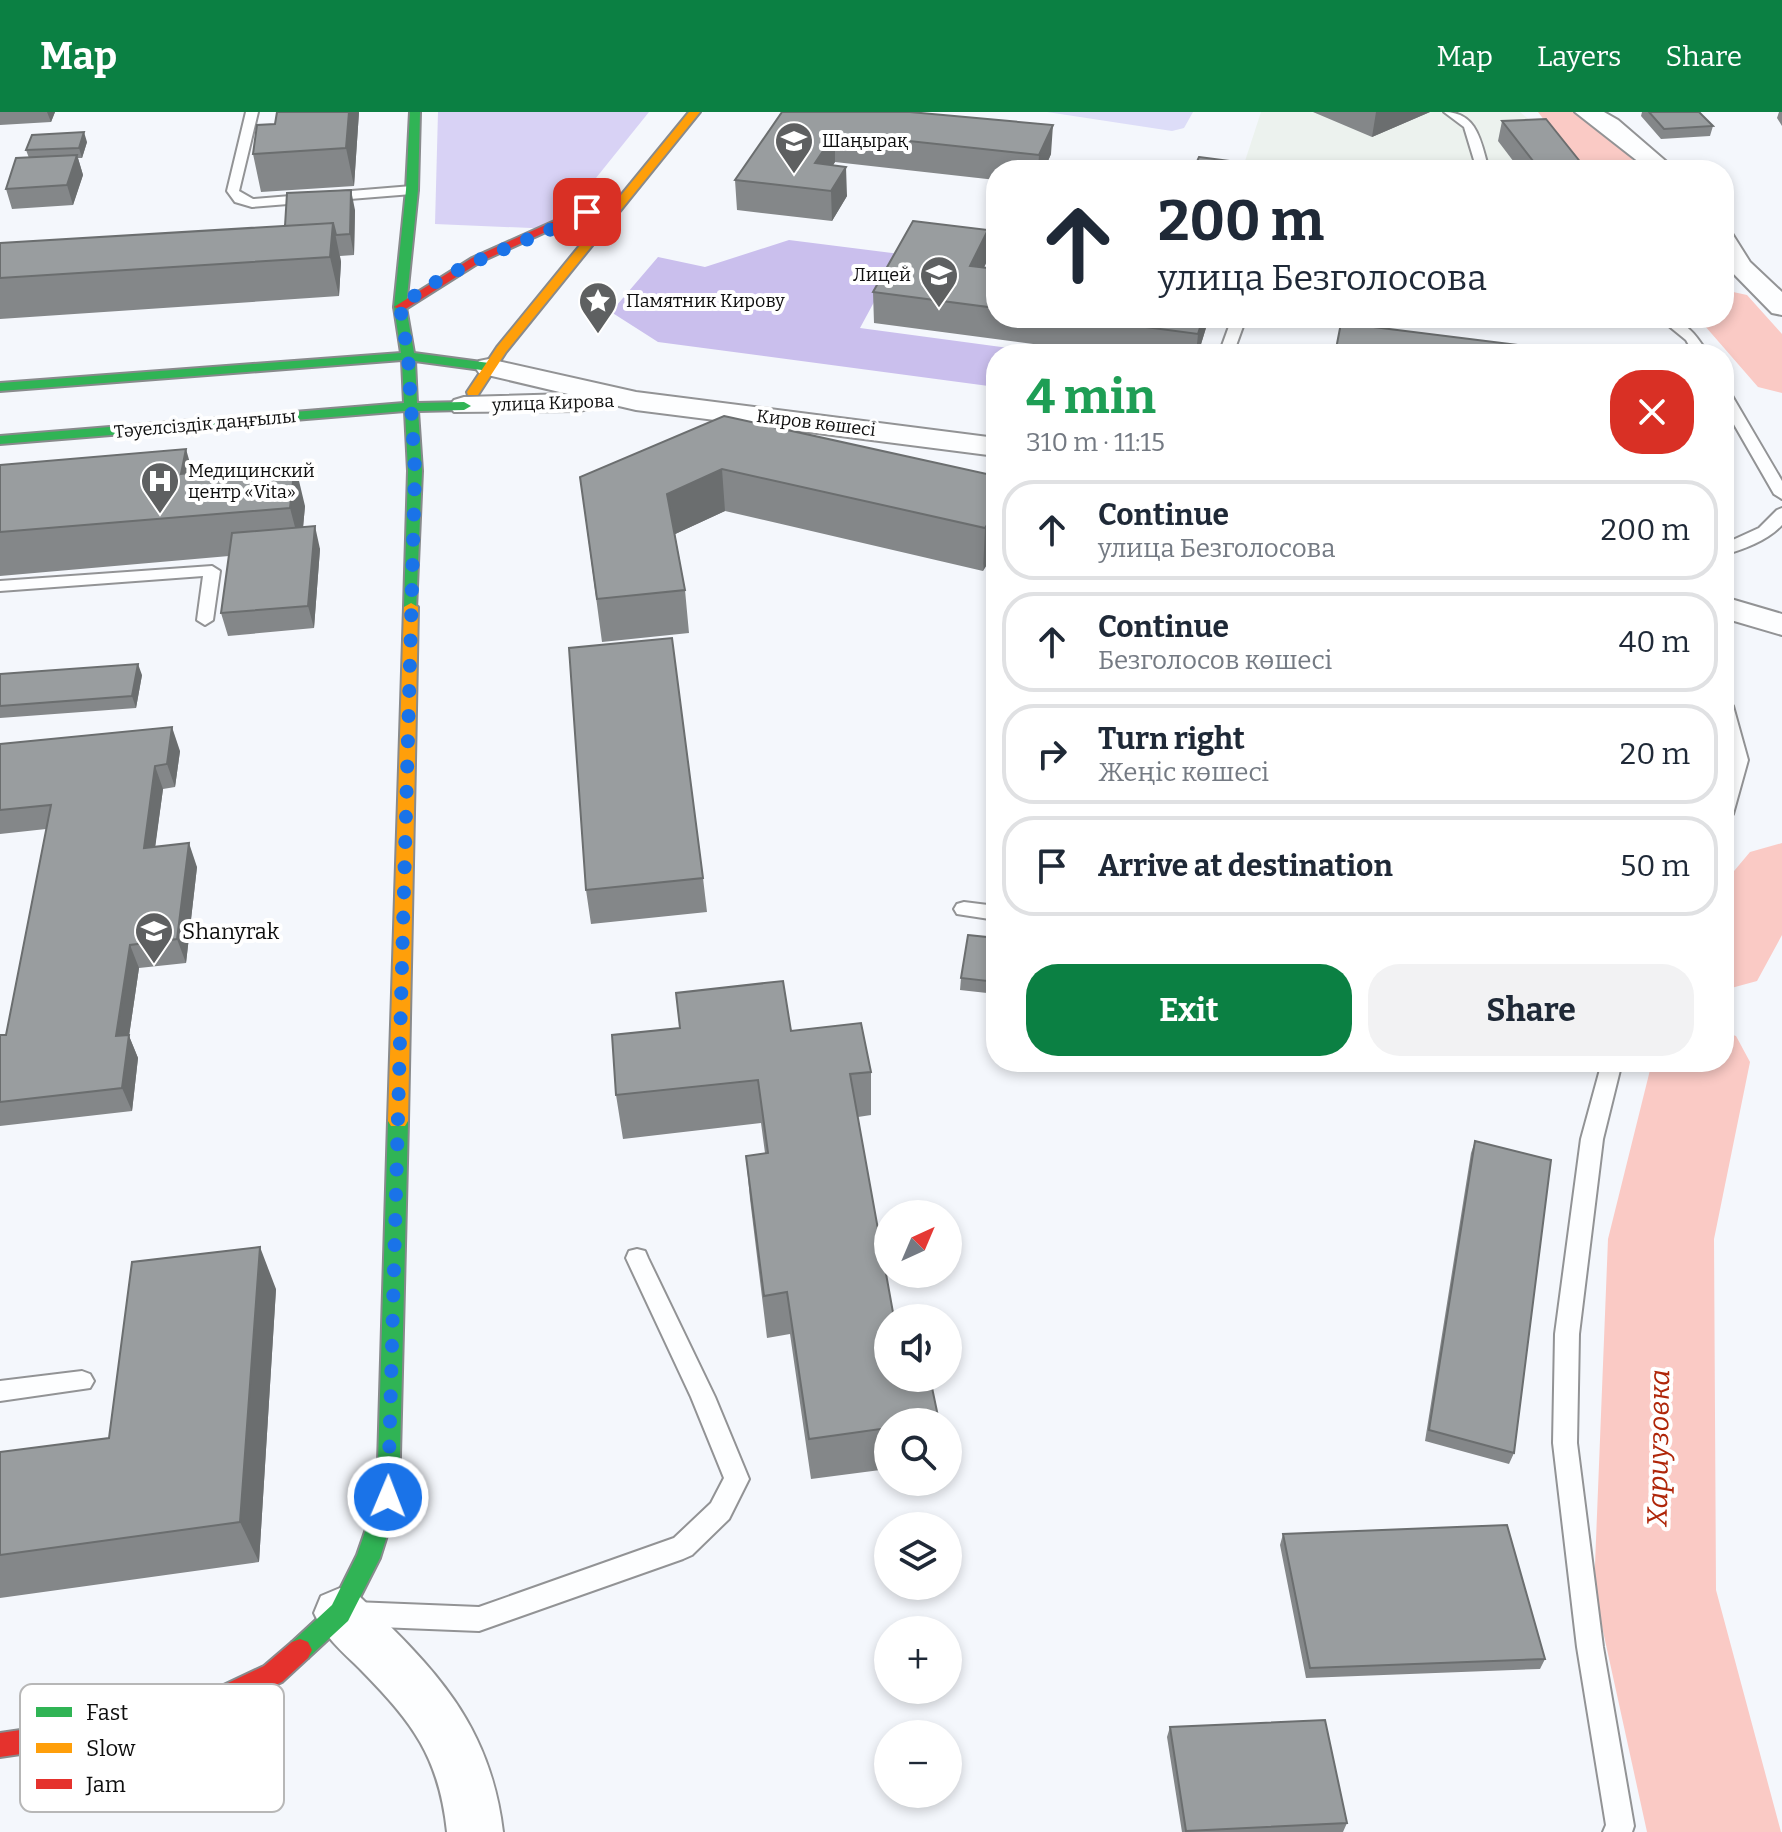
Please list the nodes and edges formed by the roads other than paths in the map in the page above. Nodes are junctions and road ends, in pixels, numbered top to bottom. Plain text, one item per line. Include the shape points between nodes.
1 (252, 112) edge
2 (415, 112) edge
3 (695, 112) edge
4 (1450, 112) edge
5 (1587, 112) edge
6 (1480, 160) edge
7 (1652, 160) edge
8 (630, 189) junction
9 (412, 190) junction
10 (1734, 257) edge
11 (400, 307) junction
12 (1782, 307) edge
13 (1679, 328) edge
14 (1695, 344) edge
15 (408, 356) junction
16 (489, 367) junction
17 (0, 387) edge
18 (636, 401) junction
19 (464, 406) junction
20 (409, 407) junction
21 (1734, 411) edge
22 (0, 440) edge
23 (986, 446) edge
24 (415, 471) junction
25 (1782, 494) edge
26 (1782, 513) edge
27 (1734, 546) edge
28 (0, 586) edge
29 (1734, 610) edge
30 (205, 620) dead end
31 (1782, 625) edge
32 (1734, 742) edge
33 (1734, 778) edge
34 (964, 909) dead end
35 (986, 912) edge
36 (1609, 1072) edge
37 (637, 1258) dead end
38 (82, 1381) dead end
39 (0, 1391) edge
40 (340, 1613) junction
41 (252, 1684) edge
42 (20, 1742) edge
43 (0, 1745) edge
44 (475, 1832) edge
45 (1617, 1832) edge

1 - 9 lane via 233,191 239,199 252,203
2 - 9 street
3 - 8 street
4 - 6 lane via 1469,125
5 - 7 street
8 - 11 street via 423,288
8 - 16 street
9 - 11 street
10 - 12 street
11 - 15 street
13 - 14 lane
15 - 16 street
15 - 17 street
15 - 20 street
16 - 18 street, улица Кирова
16 - 19 street
18 - 19 street, улица Кирова
18 - 23 street, Киров көшесі
19 - 20 street, Тәуелсіздік даңғылы
19 - 24 street
20 - 22 street, Тәуелсіздік даңғылы
20 - 24 street
21 - 25 lane
24 - 40 street via 388,1497 368,1558
26 - 27 lane via 1778,522
28 - 30 lane via 212,571
29 - 31 street
32 - 33 lane via 1739,760
34 - 35 lane
36 - 45 lane via 1592,1139 1567,1334 1565,1443
37 - 40 lane via 737,1479 720,1511 683,1547 479,1619
38 - 39 lane
40 - 41 street via 273,1674
40 - 44 street via 426,1698 457,1747
42 - 43 street

